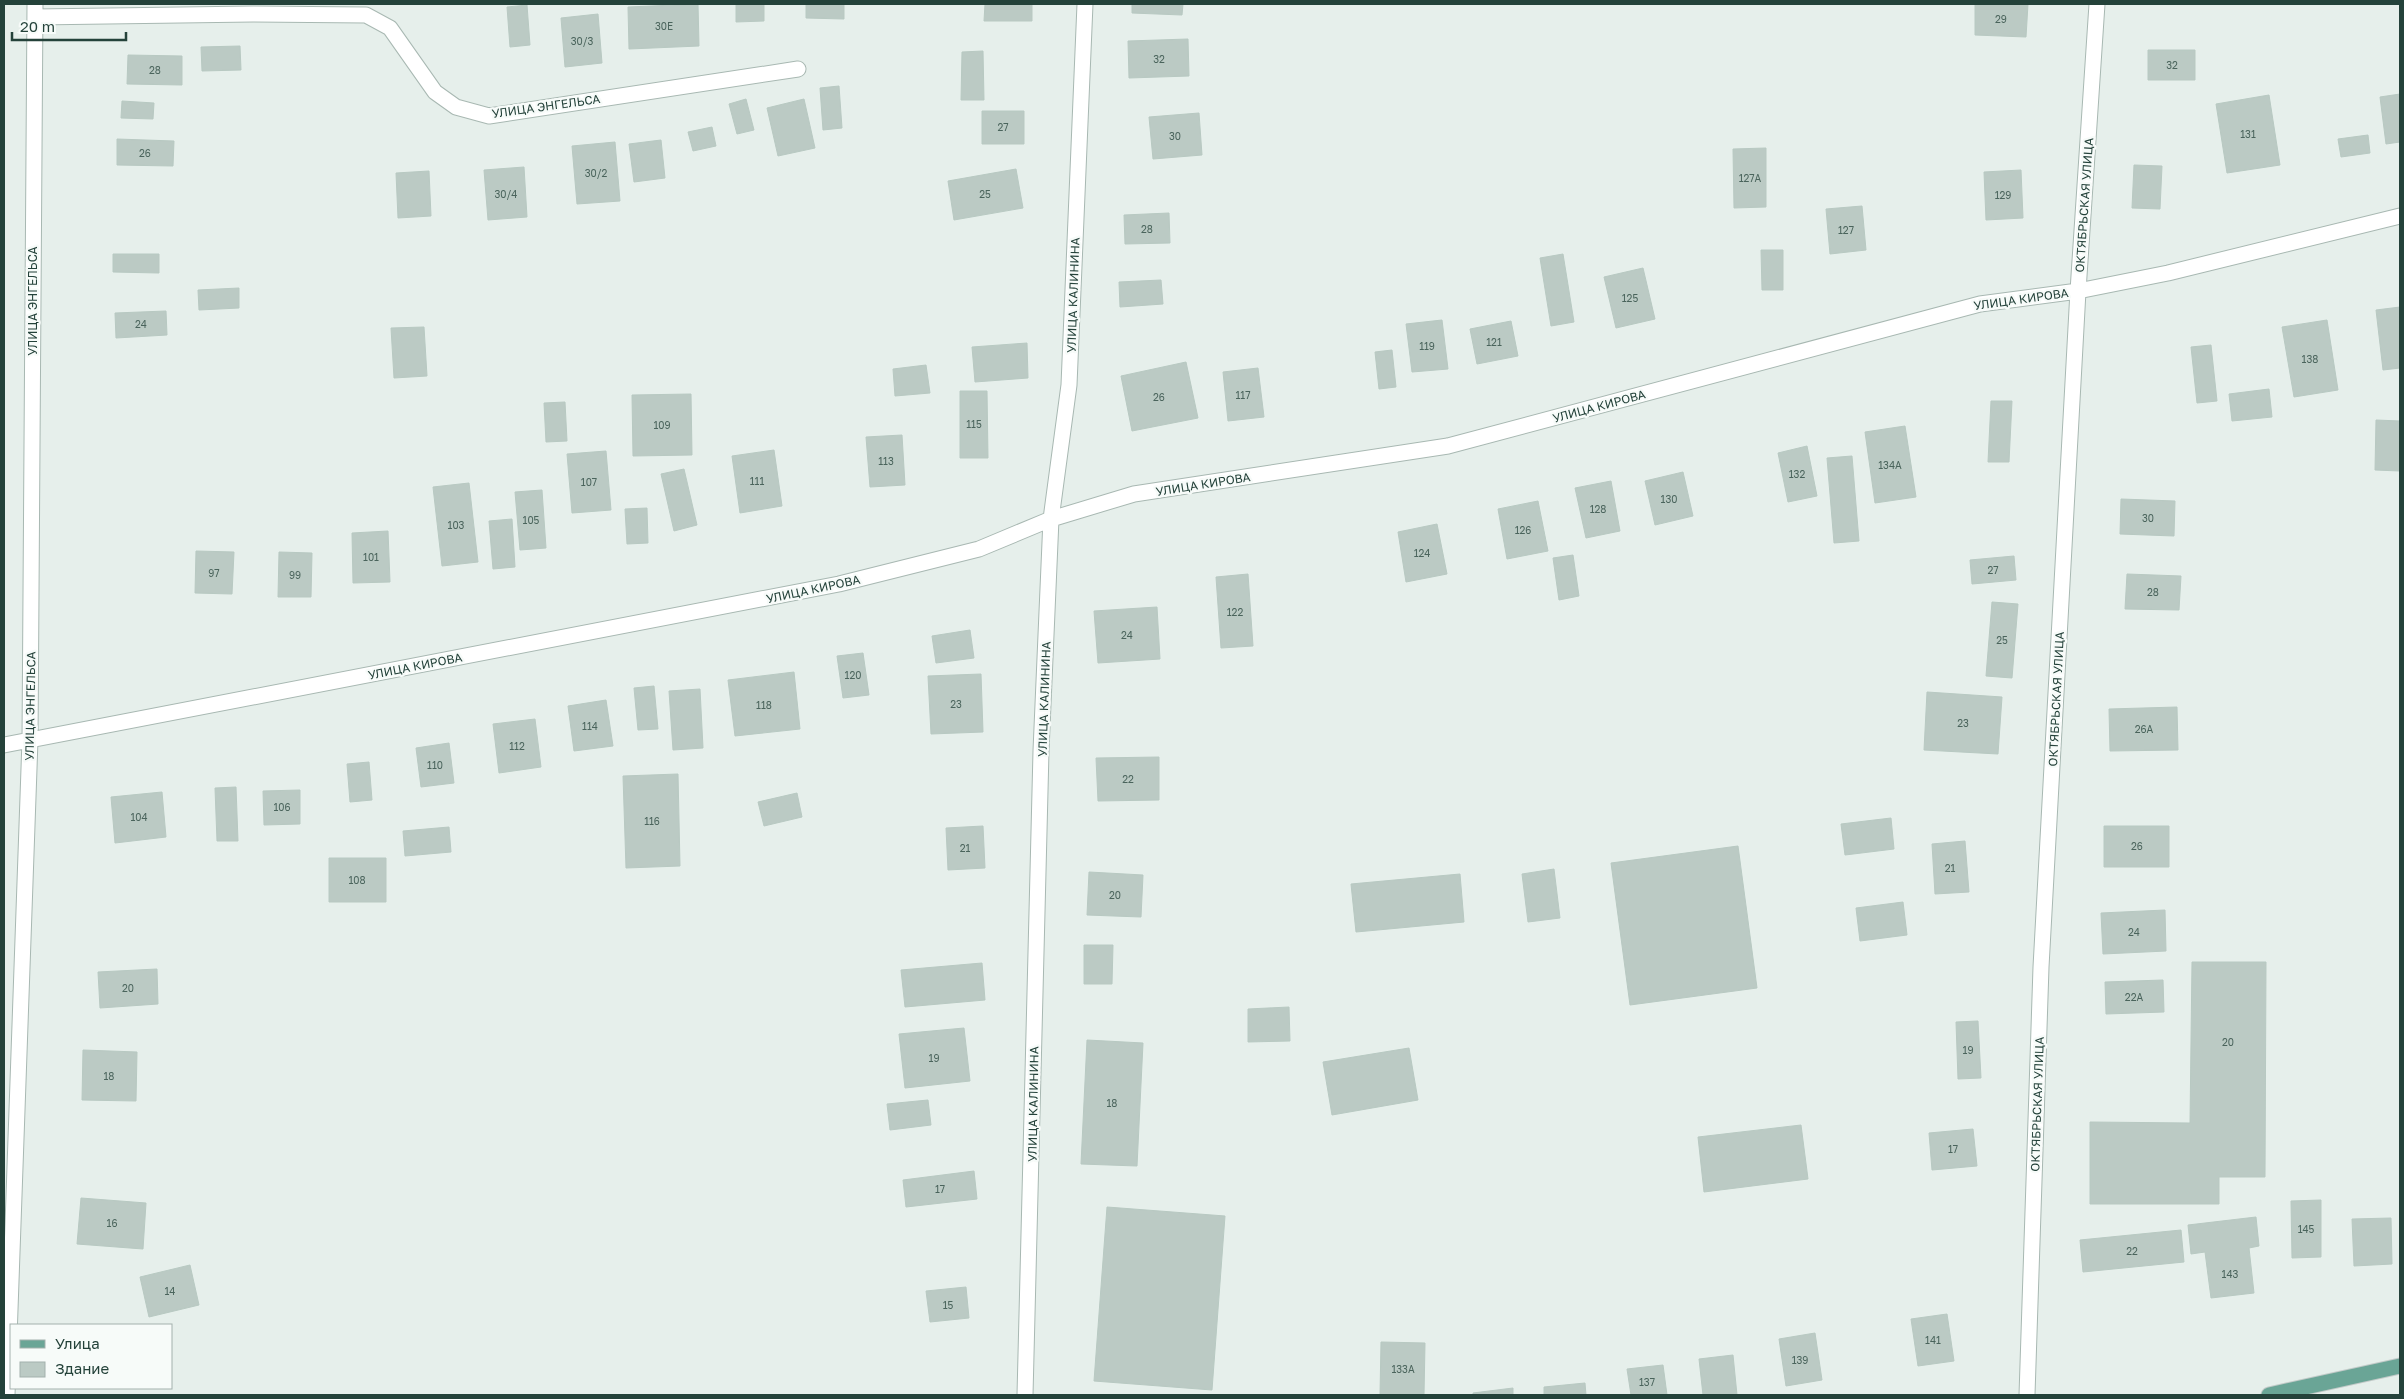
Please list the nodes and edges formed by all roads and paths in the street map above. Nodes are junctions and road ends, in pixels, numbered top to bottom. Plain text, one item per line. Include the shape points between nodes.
1 (1085, 4) edge
2 (2097, 4) edge
3 (35, 10) edge
4 (798, 69) dead end
5 (2400, 216) edge
6 (2078, 291) junction
7 (1050, 519) junction
8 (30, 740) junction
9 (4, 745) edge
10 (2400, 1366) edge
11 (7, 1395) edge
12 (1026, 1395) edge
13 (2027, 1395) edge
14 (2269, 1395) edge

1 - 7 street, УЛИЦА КАЛИНИНА via 1069,385
2 - 6 street, ОКТЯБРЬСКАЯ УЛИЦА
3 - 4 street, УЛИЦА ЭНГЕЛЬСА via 366,15 390,28 435,92 456,107 489,116
3 - 8 street, УЛИЦА ЭНГЕЛЬСА
5 - 6 street, УЛИЦА КИРОВА via 2168,273
6 - 7 street, УЛИЦА КИРОВА via 1980,304 1448,446 1134,494
6 - 13 street, ОКТЯБРЬСКАЯ УЛИЦА via 2042,967
7 - 8 street, УЛИЦА КИРОВА via 979,549 839,584
7 - 12 street, УЛИЦА КАЛИНИНА via 1041,751
8 - 9 street, УЛИЦА КИРОВА
8 - 11 street, УЛИЦА ЭНГЕЛЬСА
10 - 14 main road

